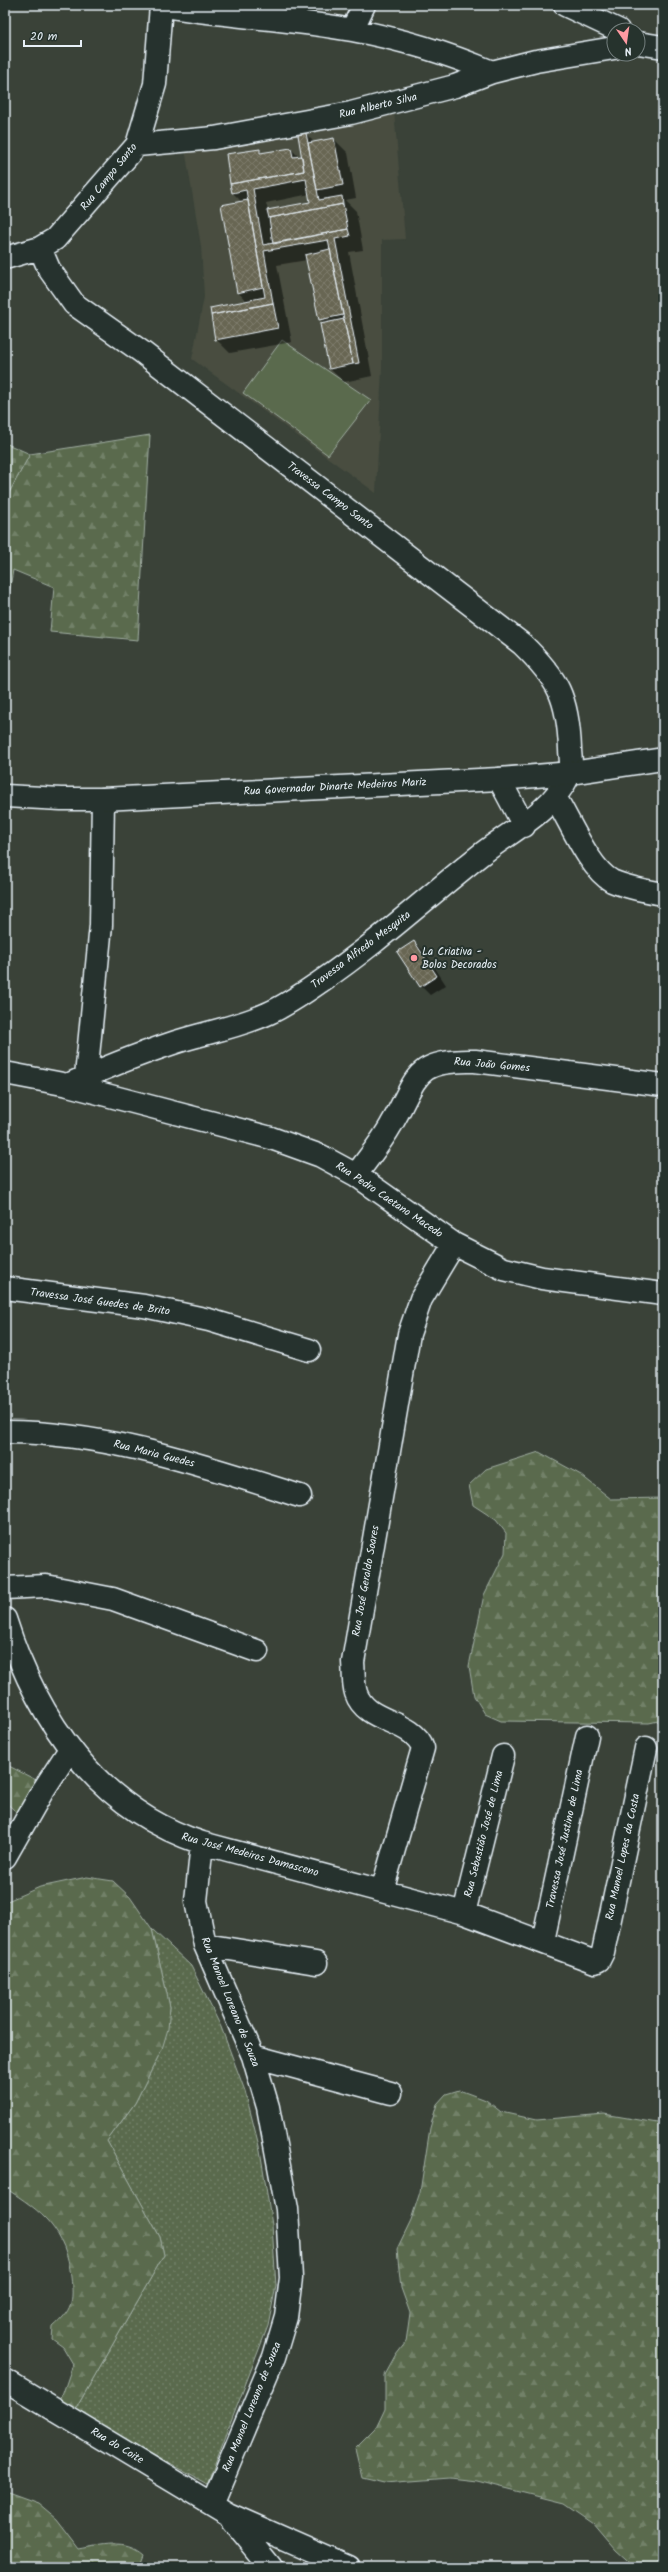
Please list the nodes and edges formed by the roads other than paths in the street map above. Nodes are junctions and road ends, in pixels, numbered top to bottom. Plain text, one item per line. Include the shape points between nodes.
1 (160, 5) edge
2 (364, 5) edge
3 (565, 5) edge
4 (606, 24) edge
5 (352, 30) junction
6 (606, 49) edge
7 (492, 72) junction
8 (137, 145) junction
9 (40, 248) junction
10 (7, 255) edge
11 (663, 759) edge
12 (571, 773) junction
13 (499, 779) junction
14 (5, 796) edge
15 (555, 797) junction
16 (103, 799) junction
17 (524, 826) junction
18 (663, 894) edge
19 (5, 1074) edge
20 (77, 1080) junction
21 (663, 1085) edge
22 (356, 1175) junction
23 (454, 1244) junction
24 (5, 1288) edge
25 (663, 1294) edge
26 (309, 1350) dead end
27 (5, 1432) edge
28 (300, 1496) dead end
29 (5, 1588) edge
30 (5, 1619) edge
31 (257, 1651) dead end
32 (587, 1736) dead end
33 (646, 1748) dead end
34 (70, 1749) junction
35 (503, 1756) dead end
36 (202, 1843) junction
37 (5, 1857) edge
38 (382, 1891) junction
39 (464, 1913) junction
40 (544, 1941) junction
41 (205, 1945) junction
42 (594, 1962) joint
43 (316, 1963) dead end
44 (253, 2056) junction
45 (391, 2093) dead end
46 (5, 2380) edge
47 (220, 2509) junction
48 (271, 2567) edge
49 (349, 2567) edge

1 - 5 street
1 - 8 street, Rua Campo Santo via 155,84
2 - 5 street
3 - 4 street
5 - 7 street via 416,44
6 - 7 street, Rua Alberto Silva via 536,61
7 - 8 street, Rua Alberto Silva via 442,90 351,113 214,138
8 - 9 street, Rua Campo Santo via 109,174 68,227
9 - 10 street, Rua Campo Santo
9 - 12 street, Travessa Campo Santo via 48,269 74,304 142,352 522,644 544,666 557,684 565,705
11 - 12 street, Rua Governador Dinarte Medeiros Mariz
12 - 13 street, Rua Governador Dinarte Medeiros Mariz
12 - 15 street, Travessa Alfredo Mesquita
13 - 16 street, Rua Governador Dinarte Medeiros Mariz
13 - 17 street
14 - 16 street, Rua Governador Dinarte Medeiros Mariz
15 - 17 street, Travessa Alfredo Mesquita
15 - 18 street via 598,870 611,880 627,887
16 - 20 street via 101,925
17 - 20 street, Travessa Alfredo Mesquita via 480,855 344,966 291,1002 269,1014 177,1042
19 - 20 street, Rua Pedro Caetano Macedo
20 - 22 street, Rua Pedro Caetano Macedo via 271,1138 321,1156
21 - 22 street, Rua João Gomes via 475,1061 444,1062 428,1068 413,1080 392,1123
22 - 23 street, Rua Pedro Caetano Macedo
23 - 25 street, Rua Pedro Caetano Macedo via 504,1269 542,1278
23 - 38 street, Rua José Geraldo Soares via 421,1299 409,1334 353,1662 356,1693 363,1705 370,1712 414,1734 423,1748
24 - 26 street, Travessa José Guedes de Brito via 144,1306 209,1320
27 - 28 street, Rua Maria Guedes via 36,1432 96,1439 204,1466
29 - 31 street via 46,1586 113,1599
30 - 34 street, Rua José Medeiros Damasceno via 30,1685 54,1728
32 - 40 street, Travessa José Justino de Lima
33 - 42 street, Rua Manoel Lopes da Costa via 603,1952 599,1960
34 - 36 street, Rua José Medeiros Damasceno via 99,1781 142,1817 176,1835
34 - 37 street
35 - 39 street, Rua Sebastião José de Lima
36 - 38 street, Rua José Medeiros Damasceno
36 - 41 street, Rua Manoel Loreano de Souza via 196,1901
38 - 39 street, Rua José Medeiros Damasceno
39 - 40 street, Rua José Medeiros Damasceno
40 - 42 street, Rua José Medeiros Damasceno
41 - 43 street
41 - 44 street, Rua Manoel Loreano de Souza
44 - 45 street
44 - 47 street, Rua Manoel Loreano de Souza via 281,2168 287,2209 291,2278 286,2317 274,2357
46 - 47 street, Rua do Coite
47 - 48 street
47 - 49 street

